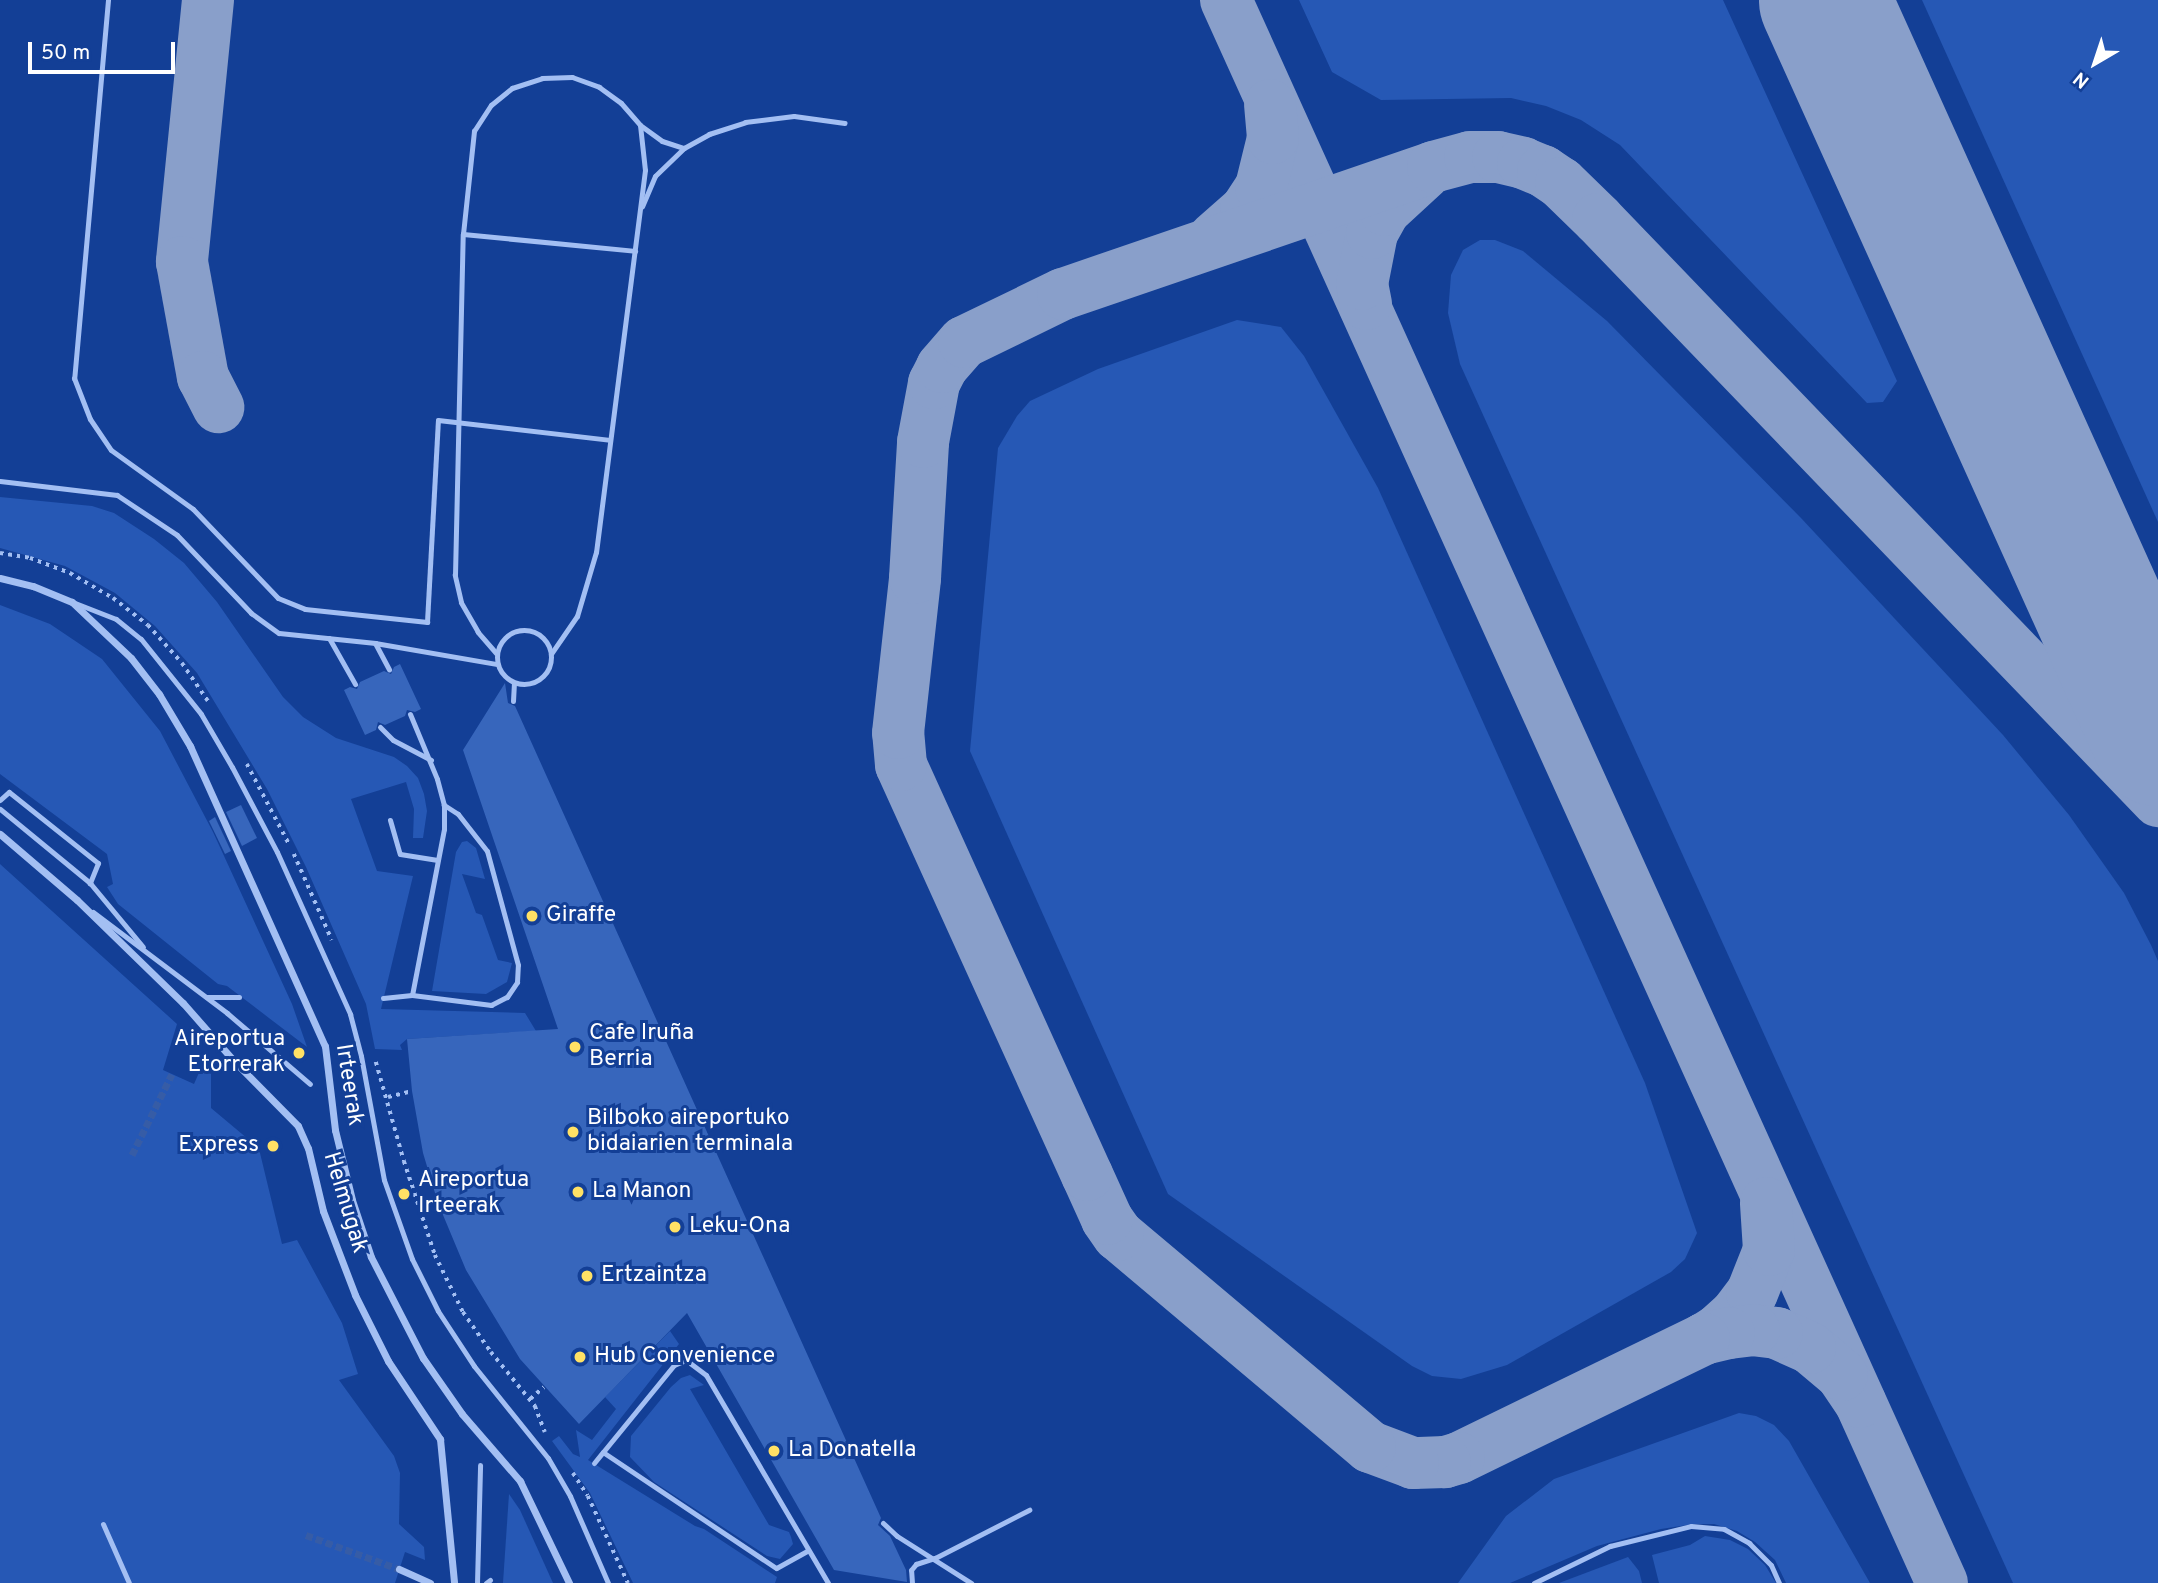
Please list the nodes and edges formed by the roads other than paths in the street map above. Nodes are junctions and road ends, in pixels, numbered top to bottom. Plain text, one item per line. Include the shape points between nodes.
1 (108, 0) edge
2 (845, 123) dead end
3 (640, 125) junction
4 (684, 148) junction
5 (640, 212) junction
6 (463, 234) junction
7 (635, 251) junction
8 (460, 425) junction
9 (610, 440) junction
10 (0, 481) edge
11 (0, 578) edge
12 (72, 602) junction
13 (329, 638) junction
14 (375, 643) junction
15 (496, 653) junction
16 (551, 654) junction
17 (497, 664) junction
18 (388, 669) dead end
19 (514, 683) junction
20 (355, 684) dead end
21 (513, 701) dead end
22 (410, 714) dead end
23 (380, 727) dead end
24 (431, 760) junction
25 (0, 800) edge
26 (444, 805) junction
27 (0, 809) edge
28 (390, 820) dead end
29 (0, 834) edge
30 (438, 860) junction
31 (90, 883) junction
32 (77, 900) junction
33 (153, 957) junction
34 (412, 995) junction
35 (205, 997) junction
36 (239, 997) dead end
37 (383, 998) dead end
38 (310, 1084) dead end
39 (603, 1452) junction
40 (594, 1463) dead end
41 (480, 1465) dead end
42 (1029, 1510) dead end
43 (883, 1523) dead end
44 (103, 1524) dead end
45 (807, 1550) junction
46 (935, 1558) junction
47 (400, 1569) tunnel mouth
48 (129, 1583) edge
49 (430, 1583) edge
50 (454, 1583) edge
51 (477, 1583) edge
52 (569, 1583) edge
53 (608, 1583) edge
54 (828, 1583) edge
55 (912, 1583) edge
56 (971, 1583) edge
57 (1534, 1583) edge
58 (1779, 1583) edge

1 - 8 lane via 74,378 90,419 111,450 193,509 278,598 305,609 427,622 438,420
2 - 4 lane via 794,116 745,122
3 - 4 lane via 662,141
3 - 5 lane via 645,170
3 - 6 lane via 599,87 572,77 542,78 512,88 491,104 474,131
4 - 5 lane via 655,176
5 - 7 lane
6 - 7 lane
6 - 8 lane
7 - 9 lane
8 - 9 lane
8 - 15 lane via 455,575 461,602
9 - 16 lane via 596,552 577,616
10 - 13 lane via 117,495 177,536 251,613 279,633
11 - 12 street
12 - 52 street, Irteerak via 131,658 190,746 324,1046 335,1130 371,1257 422,1358 462,1414 520,1481
12 - 53 lane via 116,619 141,639 201,714 232,766 277,852 350,1014 384,1181 412,1259 438,1311 474,1366 548,1458
13 - 14 lane
13 - 20 lane
14 - 17 lane
14 - 18 lane
15 - 16 lane via 501,641 524,630 537,633
15 - 17 lane
16 - 19 lane via 541,678 528,684
17 - 19 lane
19 - 21 lane
22 - 24 lane
23 - 24 lane
24 - 26 lane
25 - 31 lane via 9,792 98,863
26 - 30 lane
26 - 34 lane via 458,814 486,851 518,965 517,982 507,997 491,1004
27 - 31 lane
28 - 30 lane via 400,854
29 - 32 street, Helmugak
30 - 34 lane
31 - 33 lane
32 - 33 lane
32 - 50 street, Helmugak via 183,1003 298,1126 326,1220 361,1307 388,1361 440,1439
33 - 35 lane
34 - 37 lane
35 - 36 lane
35 - 38 lane
39 - 40 lane
39 - 45 lane via 776,1568
39 - 45 lane via 674,1365 686,1360 706,1375
41 - 51 lane
42 - 46 lane
43 - 46 lane
44 - 48 lane
45 - 54 lane
46 - 55 lane via 916,1564 911,1570
46 - 56 lane
47 - 49 street
57 - 58 lane via 1610,1546 1691,1526 1724,1529 1749,1543 1771,1565

